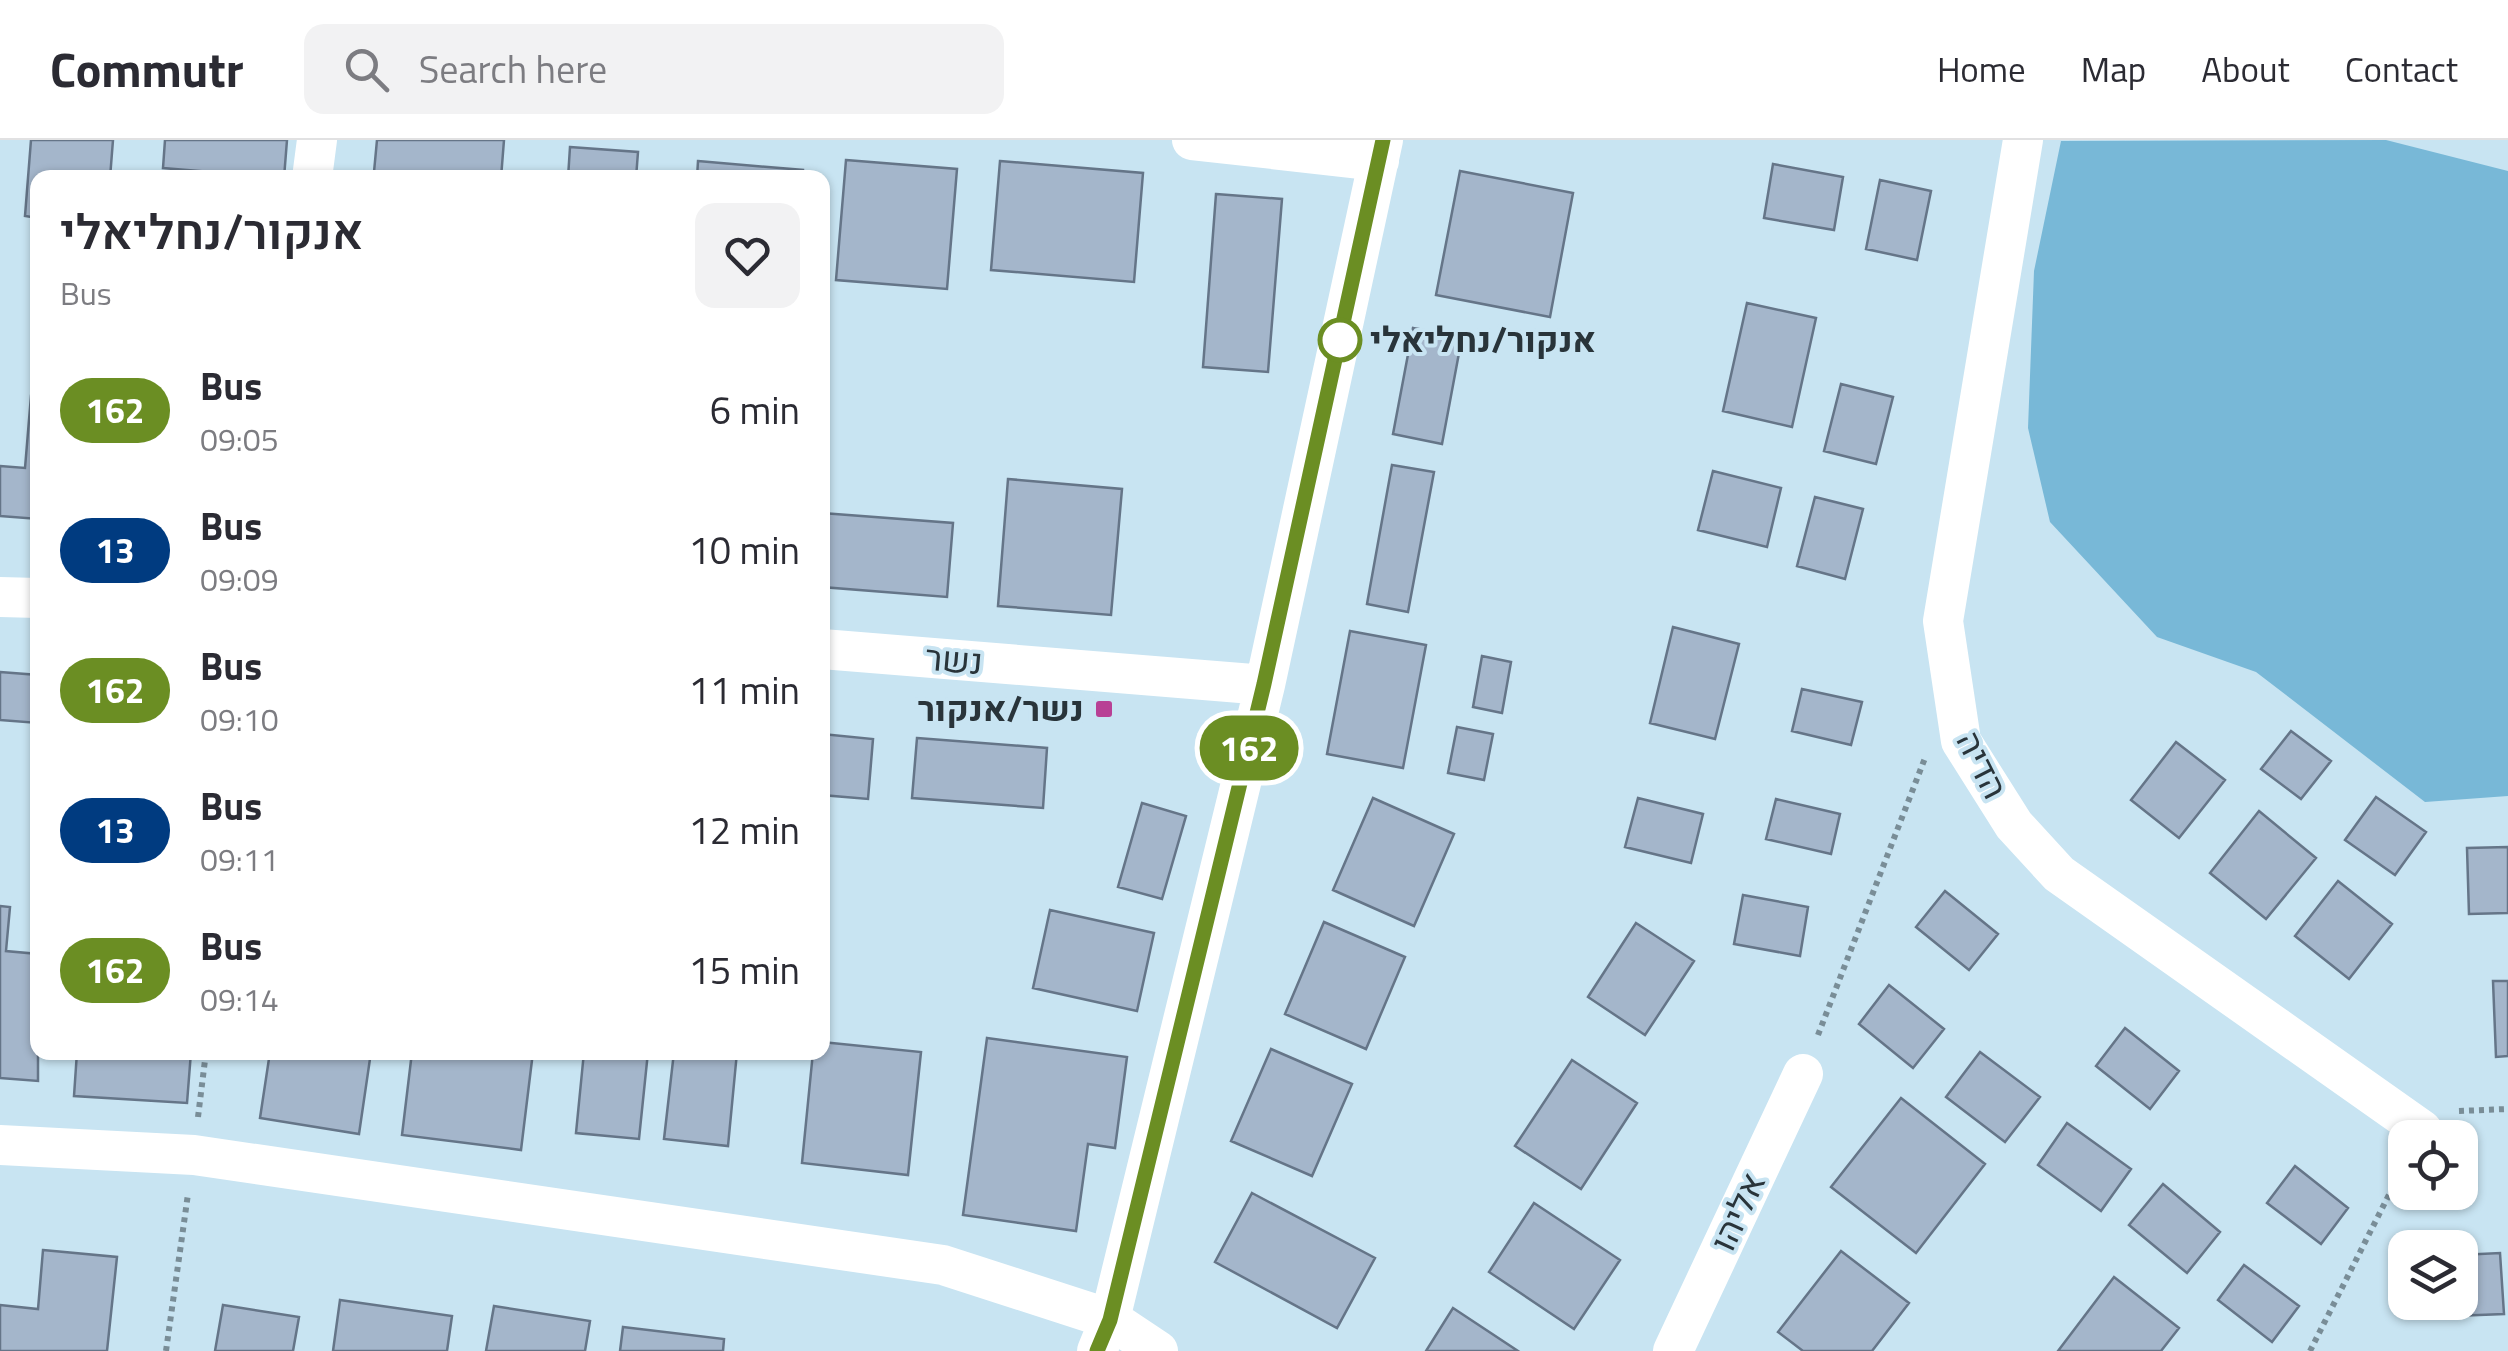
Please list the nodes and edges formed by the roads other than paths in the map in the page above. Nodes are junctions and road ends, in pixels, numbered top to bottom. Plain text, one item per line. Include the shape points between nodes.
1 (317, 140) edge
2 (1192, 140) edge
3 (2023, 140) edge
4 (1381, 150) edge
5 (313, 170) edge
6 (0, 596) edge
7 (30, 598) edge
8 (830, 651) edge
9 (1264, 684) junction
10 (1803, 1074) road end
11 (2388, 1127) edge
12 (0, 1145) edge
13 (1103, 1335) edge
14 (1158, 1351) edge
15 (1673, 1351) edge

1 - 5 street
2 - 4 street
3 - 11 street, הדיה via 1943,621 1961,742 2014,824 2059,874
4 - 9 street
6 - 7 street
8 - 9 street, נשר
9 - 13 street
10 - 15 street, אליהו
12 - 13 street via 194,1155 943,1265
13 - 14 street

